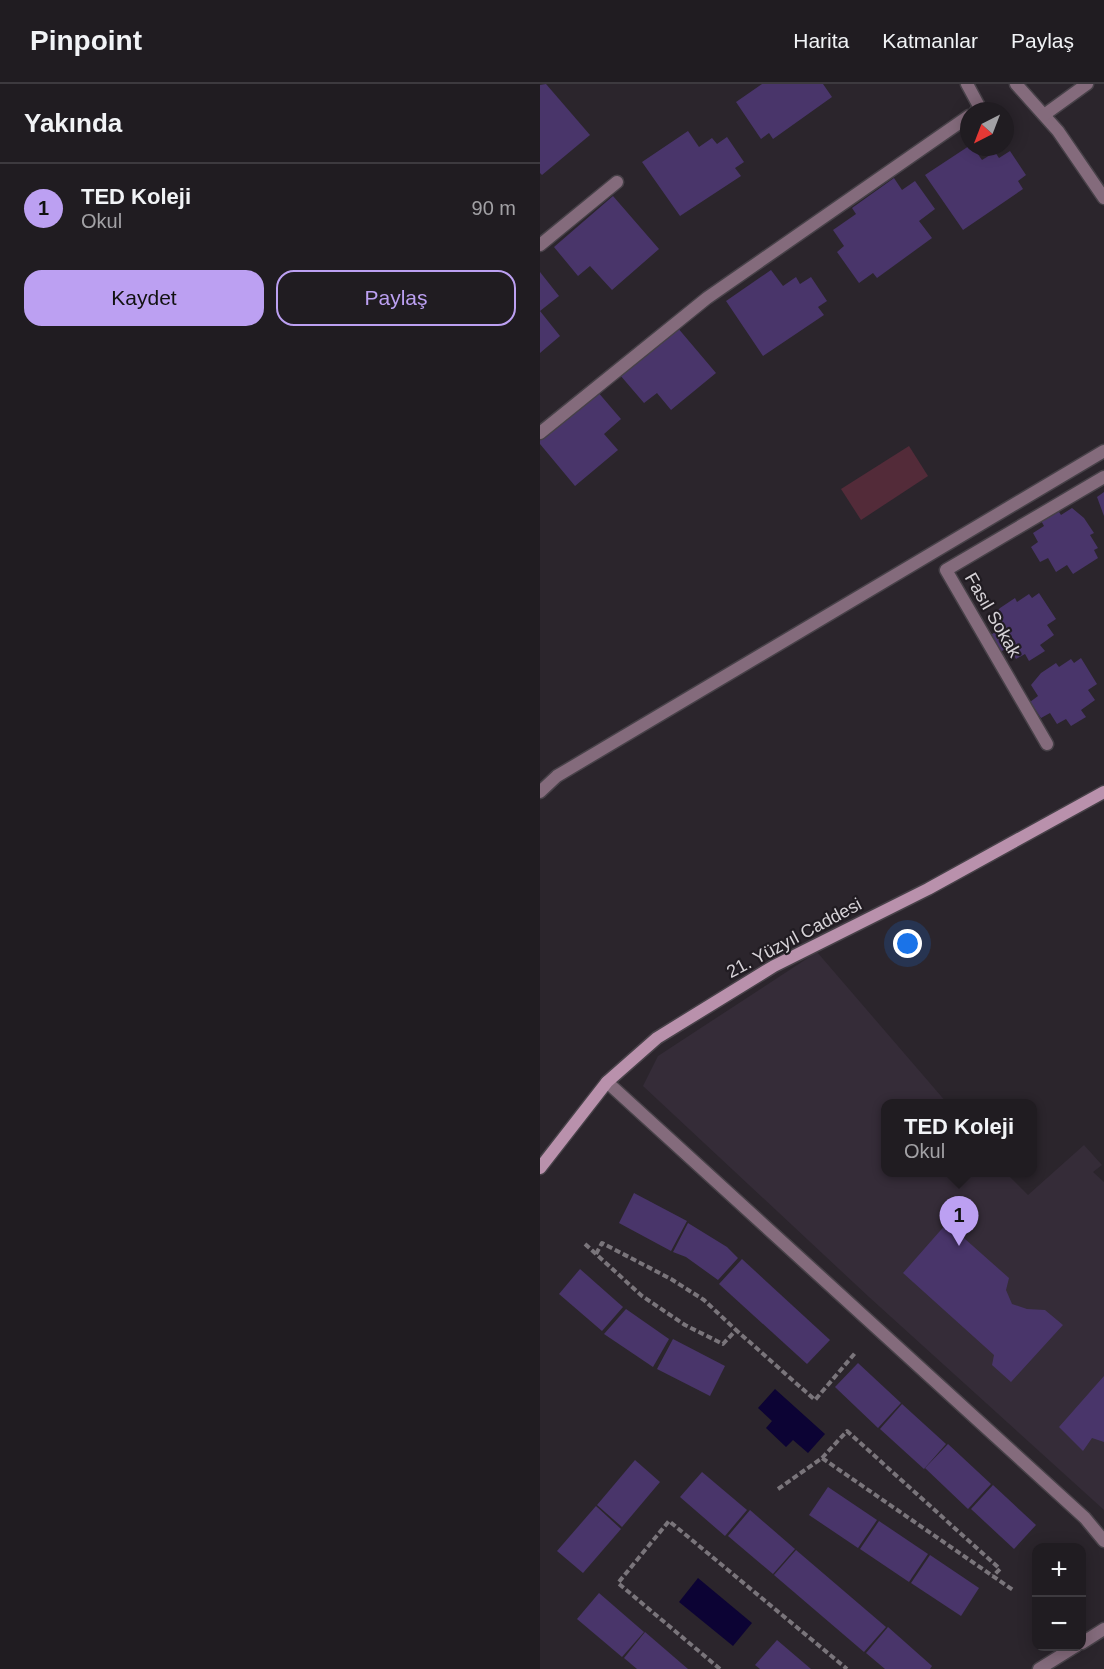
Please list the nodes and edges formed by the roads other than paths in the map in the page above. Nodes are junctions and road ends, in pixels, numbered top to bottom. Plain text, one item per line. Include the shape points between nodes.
1 (967, 84) edge
2 (1016, 84) edge
3 (1087, 84) edge
4 (977, 102) edge
5 (1044, 115) junction
6 (960, 122) edge
7 (617, 182) dead end
8 (1104, 198) edge
9 (540, 245) edge
10 (540, 433) edge
11 (1104, 451) edge
12 (1104, 477) edge
13 (1047, 744) dead end
14 (540, 792) edge
15 (1104, 792) edge
16 (607, 1082) junction
17 (540, 1167) edge
18 (1104, 1541) edge
19 (1104, 1629) edge
20 (1086, 1640) edge
21 (1069, 1651) edge
22 (1039, 1669) edge

1 - 4 street
2 - 5 street
3 - 5 street
5 - 8 street
6 - 10 street via 707,298
7 - 9 street
11 - 14 street via 557,776
12 - 13 street, Fasıl Sokak via 946,570
15 - 16 street, 21. Yüzyıl Caddesi via 928,890 774,966 657,1038
16 - 17 street, 21. Yüzyıl Caddesi
16 - 18 street via 1085,1518
19 - 20 street
21 - 22 street

